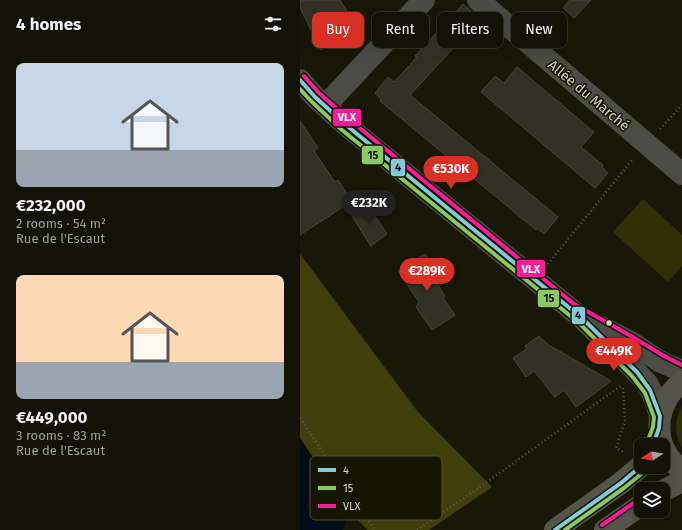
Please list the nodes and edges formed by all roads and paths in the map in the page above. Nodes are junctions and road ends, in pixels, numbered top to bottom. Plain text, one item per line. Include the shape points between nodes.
1 (424, 0) edge
2 (478, 0) edge
3 (300, 80) edge
4 (682, 105) edge
5 (325, 106) junction
6 (646, 143) junction
7 (682, 174) edge
8 (535, 280) junction
9 (583, 319) junction
10 (682, 371) edge
11 (682, 382) edge
12 (300, 418) edge
13 (659, 436) edge
14 (616, 448) dead end
15 (325, 456) edge
16 (682, 471) edge
17 (634, 472) edge
18 (682, 481) edge
19 (670, 487) edge
20 (634, 510) edge
21 (442, 513) edge
22 (368, 520) edge
23 (432, 520) edge
24 (375, 530) edge
25 (417, 530) edge
26 (555, 530) edge
27 (605, 530) edge

1 - 5 street
2 - 6 street, Allée du Marché
3 - 5 street
4 - 6 path
5 - 8 street
6 - 7 street, Allée du Marché
6 - 8 path
8 - 9 street
9 - 10 street
9 - 13 street via 647,383 654,399
11 - 13 main road via 664,402
12 - 15 path
13 - 16 main road via 669,458
14 - 21 path via 625,421 623,384
17 - 26 main road
18 - 19 main road
20 - 27 main road
22 - 24 path
23 - 25 path

